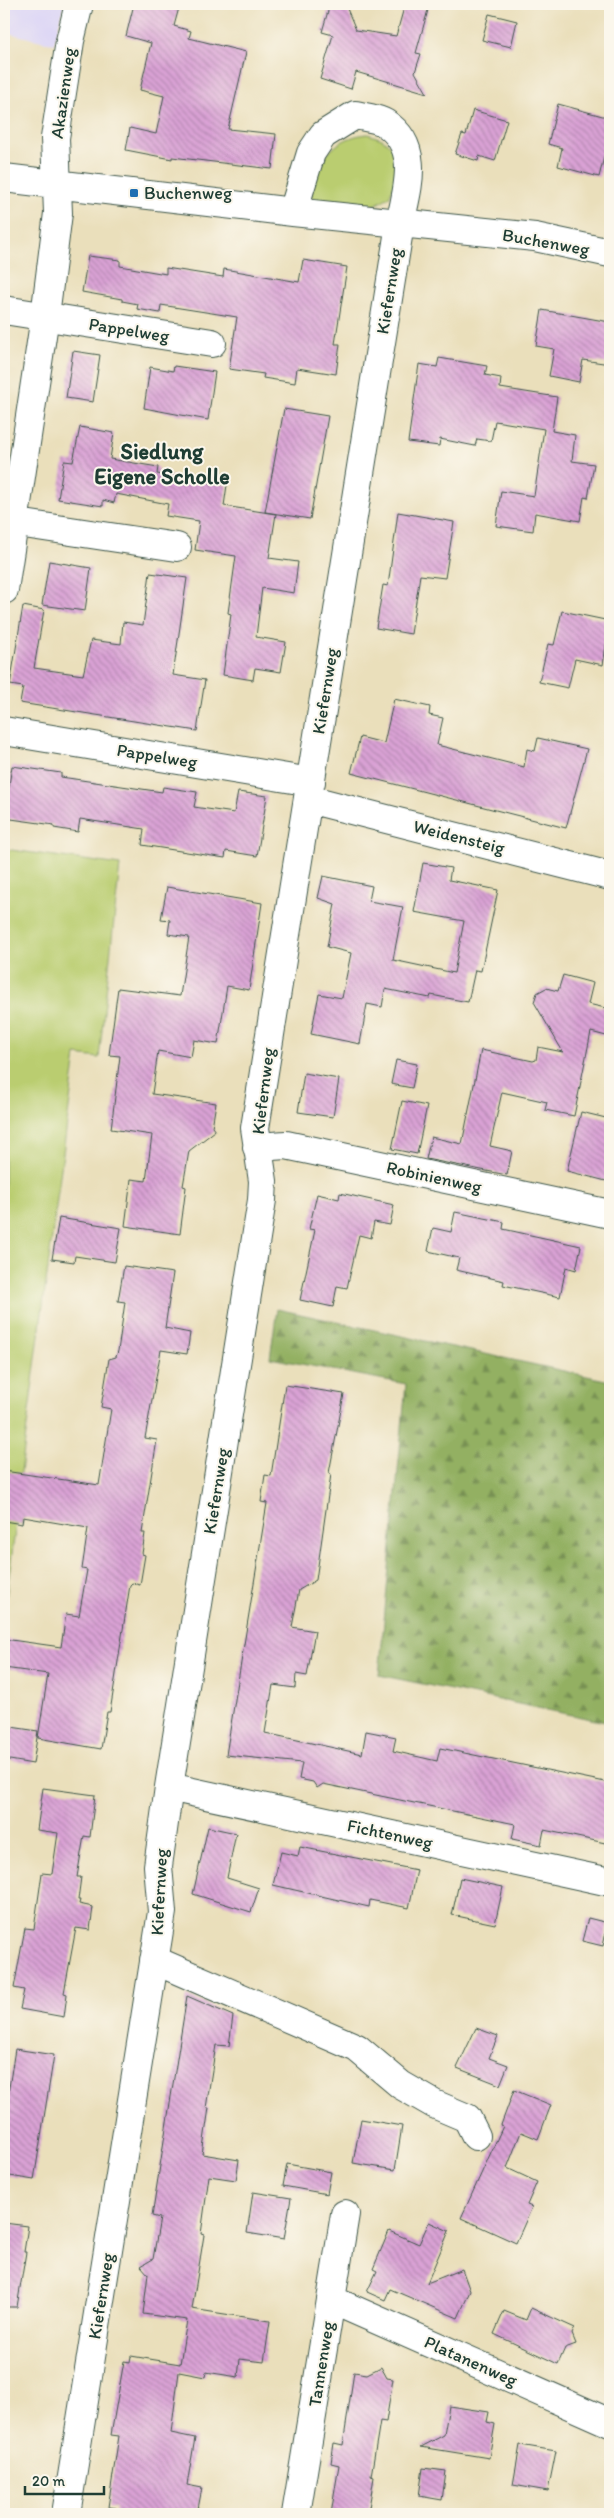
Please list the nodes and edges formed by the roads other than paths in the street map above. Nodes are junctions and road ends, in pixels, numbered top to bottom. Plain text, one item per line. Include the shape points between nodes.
1 (80, 4) edge
2 (4, 178) edge
3 (58, 184) junction
4 (293, 212) junction
5 (400, 224) junction
6 (610, 253) edge
7 (4, 310) edge
8 (45, 316) junction
9 (212, 343) dead end
10 (9, 522) edge
11 (177, 547) dead end
12 (4, 590) edge
13 (4, 731) edge
14 (309, 790) junction
15 (610, 876) edge
16 (257, 1148) junction
17 (610, 1214) edge
18 (169, 1787) junction
19 (610, 1882) edge
20 (154, 1960) junction
21 (476, 2136) dead end
22 (345, 2214) dead end
23 (332, 2300) junction
24 (610, 2423) edge
25 (66, 2514) edge
26 (296, 2514) edge

1 - 3 street, Akazienweg via 70,40 56,138
2 - 3 street, Buchenweg
3 - 4 street, Buchenweg
3 - 8 street via 58,213
4 - 5 street, Buchenweg
4 - 5 street, Kiefernweg via 311,153 323,135 355,115 384,122 401,138 411,168
5 - 6 street, Buchenweg via 536,237
5 - 14 street, Kiefernweg
7 - 8 street, Pappelweg
8 - 9 street, Pappelweg
8 - 10 street
10 - 11 street
10 - 12 street
13 - 14 street, Pappelweg
14 - 15 street, Weidensteig
14 - 16 street, Kiefernweg via 255,1128
16 - 17 street, Robinienweg via 286,1145
16 - 18 street, Kiefernweg via 264,1181 262,1200
18 - 19 street, Fichtenweg
18 - 20 street, Kiefernweg via 158,1866 162,1912
20 - 21 street, Kiefernweg via 357,2048 401,2085 467,2118
20 - 25 street, Kiefernweg
22 - 23 street, Tannenweg
23 - 24 street, Platanenweg
23 - 26 street, Tannenweg

